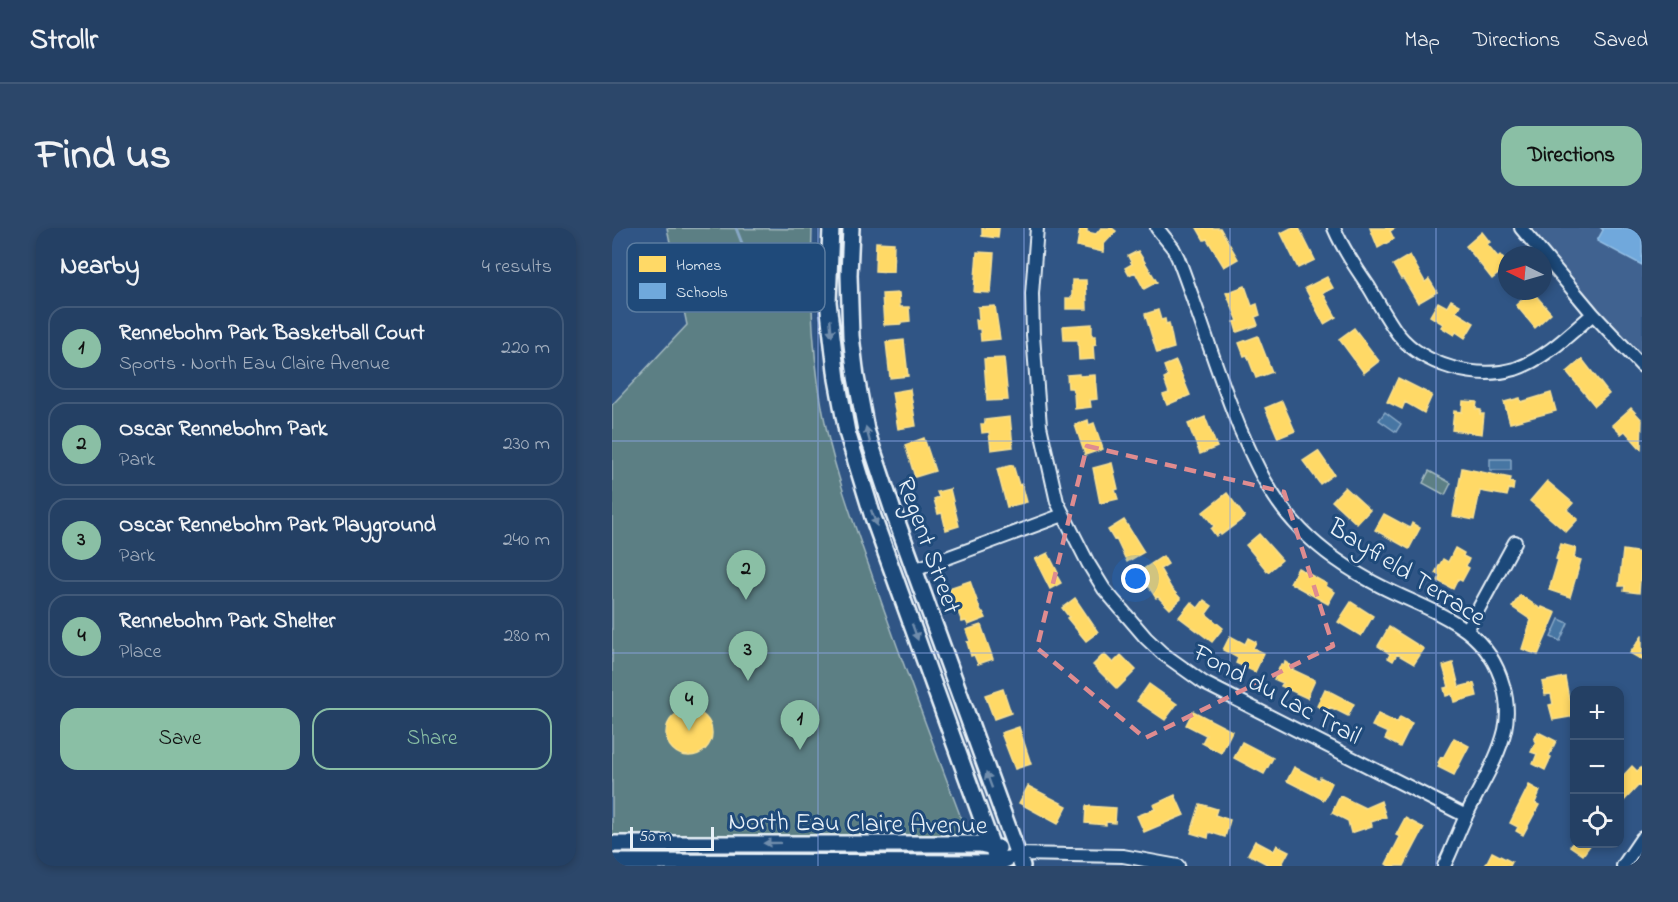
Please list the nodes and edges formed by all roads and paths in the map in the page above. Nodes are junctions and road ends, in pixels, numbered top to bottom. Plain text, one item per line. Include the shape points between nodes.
1 (831, 228) edge
2 (851, 228) edge
3 (1037, 228) edge
4 (1157, 228) edge
5 (1334, 228) edge
6 (1521, 228) edge
7 (1593, 314) junction
8 (1642, 366) edge
9 (1063, 515) junction
10 (1515, 542) dead end
11 (914, 570) junction
12 (896, 577) junction
13 (1467, 630) junction
14 (1466, 816) junction
15 (1642, 838) edge
16 (801, 843) junction
17 (612, 844) edge
18 (991, 845) junction
19 (1020, 860) edge
20 (612, 862) edge
21 (801, 864) edge
22 (999, 865) edge
23 (1178, 866) edge
24 (1444, 866) edge
25 (1623, 866) edge

1 -> 12 street, Regent Street via 828,302 841,407 857,470
11 -> 2 street, Regent Street via 860,404 850,325
3 - 9 street, Fond du Lac Trail via 1032,294 1040,426
4 - 13 street, Bayfield Terrace via 1178,258 1254,462 1293,522 1332,556 1370,580
5 - 7 street via 1399,334 1413,348 1449,367 1469,372 1516,368 1558,344
6 - 7 street
7 - 8 street
9 - 11 street
9 - 14 street, Fond du Lac Trail via 1104,589 1146,638 1176,664 1221,693
10 - 13 street
11 - 12 street
19 -> 11 street, Regent Street
12 -> 18 street, Regent Street
13 - 14 street, Bayfield Terrace via 1483,644 1499,672 1507,717 1489,770
14 - 24 street, Bayfield Terrace
15 - 25 street
16 -> 17 street, North Eau Claire Avenue
16 - 18 street, North Eau Claire Avenue
16 - 21 street
18 - 19 street, North Eau Claire Avenue
18 - 22 street, Regent Street
19 - 22 street, North Eau Claire Avenue
19 - 23 street via 1123,856
20 - 21 street, North Eau Claire Avenue
21 - 22 street, North Eau Claire Avenue

